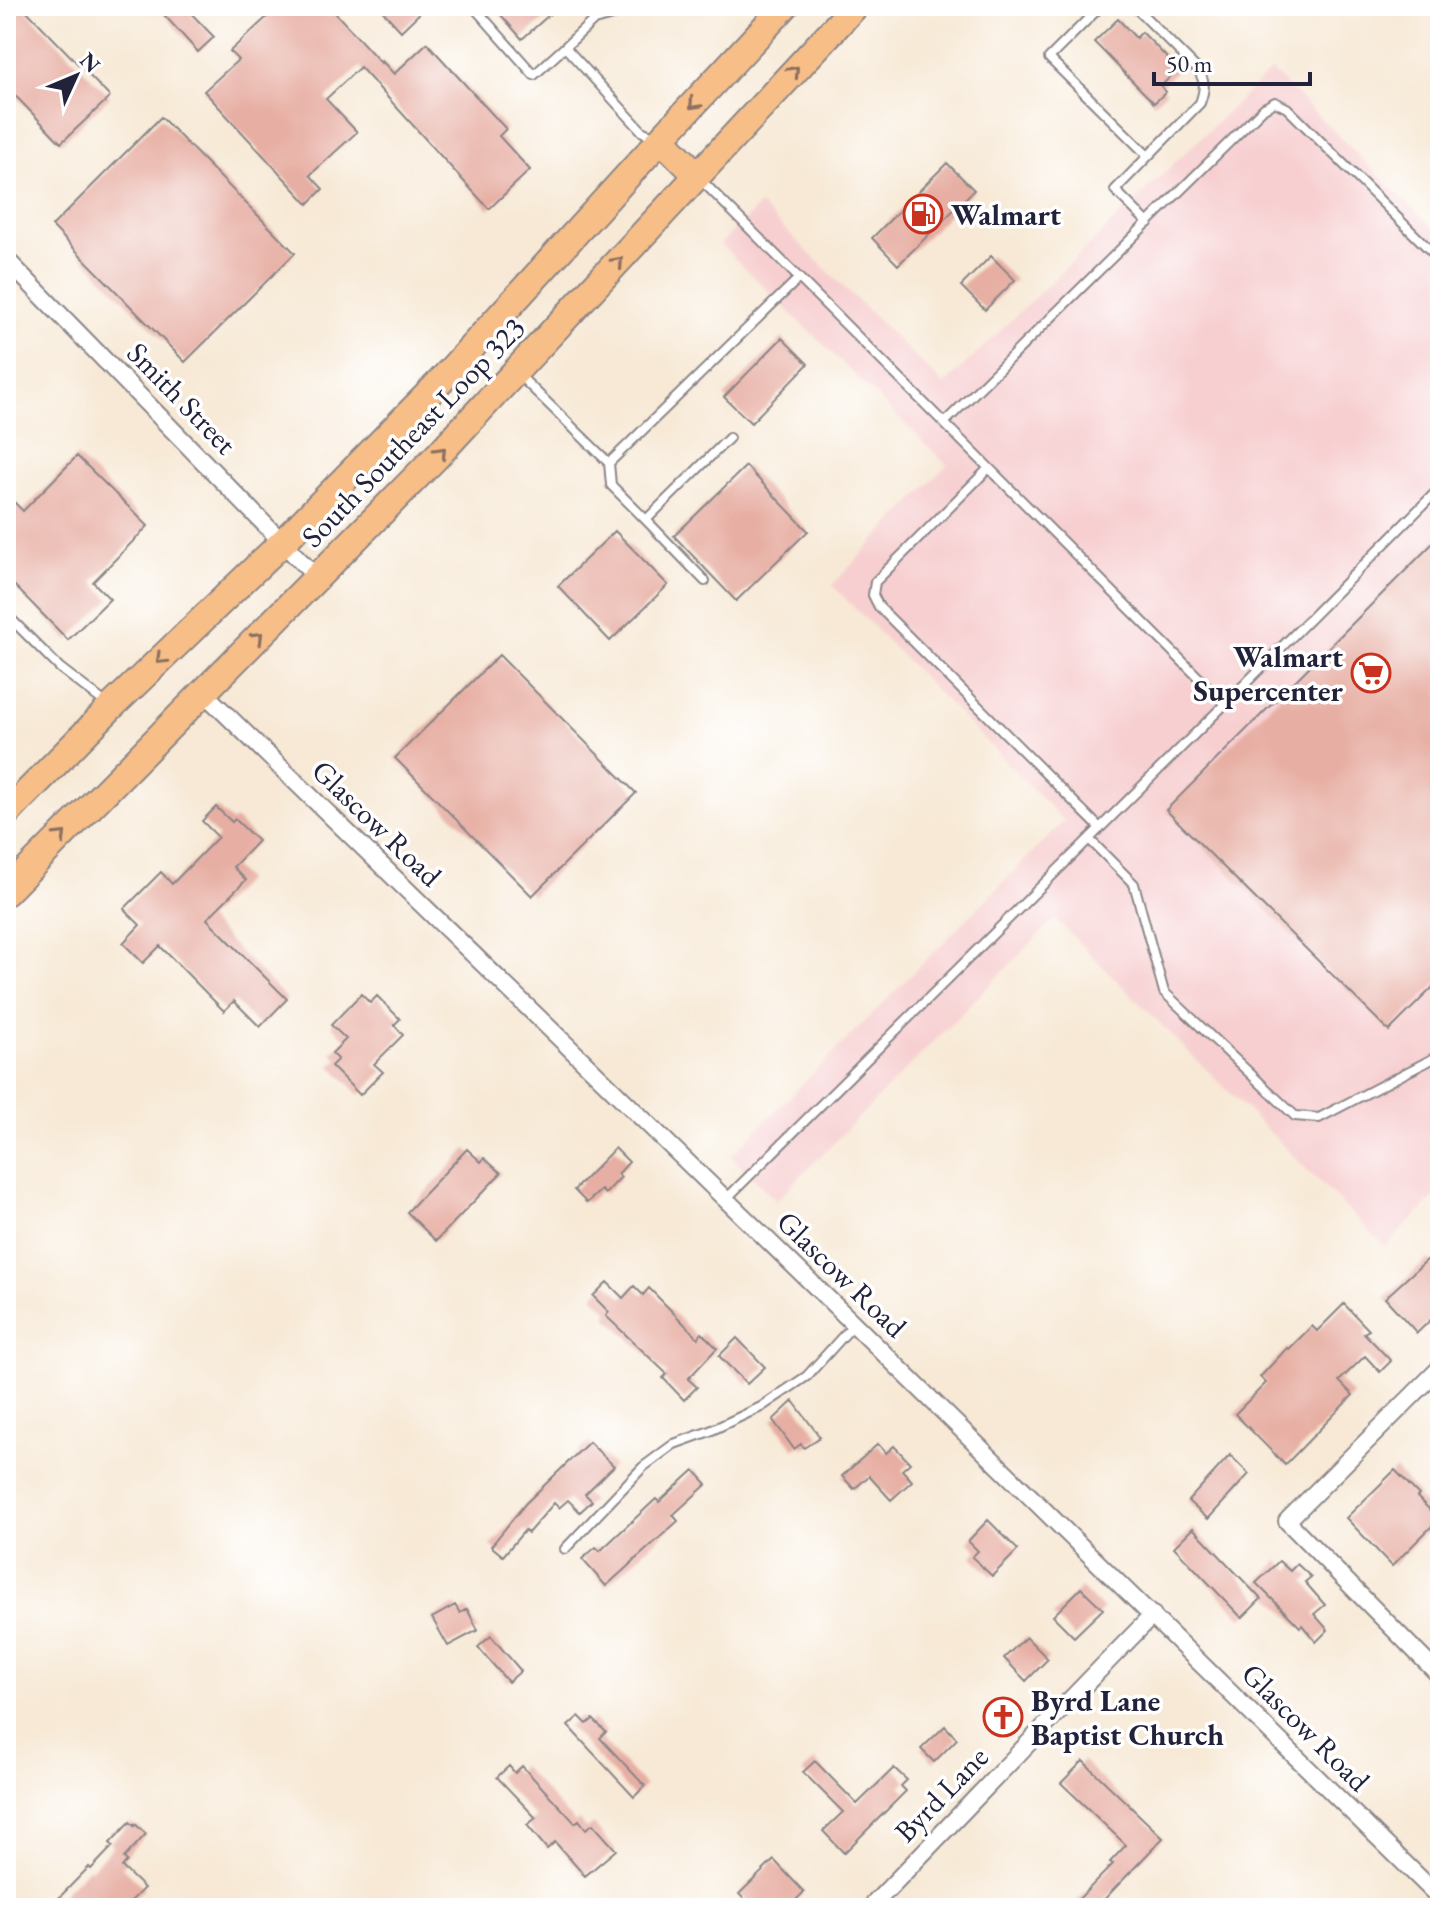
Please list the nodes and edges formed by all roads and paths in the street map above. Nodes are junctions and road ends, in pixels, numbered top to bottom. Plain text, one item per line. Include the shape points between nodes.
1 (473, 6) edge
2 (594, 6) edge
3 (629, 6) edge
4 (785, 6) edge
5 (855, 6) edge
6 (1101, 6) edge
7 (1134, 6) edge
8 (594, 20) junction
9 (565, 47) junction
10 (661, 139) junction
11 (1148, 156) junction
12 (697, 175) junction
13 (1148, 223) junction
14 (6, 259) edge
15 (1440, 260) edge
16 (799, 278) junction
17 (516, 372) junction
18 (944, 423) junction
19 (729, 438) dead end
20 (609, 463) junction
21 (989, 468) junction
22 (1440, 488) edge
23 (646, 520) junction
24 (283, 542) junction
25 (317, 578) junction
26 (705, 581) dead end
27 (6, 617) edge
28 (203, 692) junction
29 (1225, 704) junction
30 (111, 707) junction
31 (6, 814) edge
32 (1100, 828) junction
33 (1089, 839) junction
34 (6, 892) edge
35 (1440, 1055) edge
36 (725, 1200) junction
37 (854, 1324) junction
38 (1440, 1368) edge
39 (565, 1549) dead end
40 (1153, 1615) junction
41 (1440, 1676) edge
42 (1440, 1898) edge
43 (870, 1908) edge

1 - 9 lane via 534,75
2 - 8 lane
3 - 8 lane
4 -> 10 highway, South Southeast Loop 323
12 -> 5 highway, South Southeast Loop 323
6 - 11 lane via 1049,58
7 - 11 lane via 1197,69 1205,87 1200,103
8 - 9 lane
9 - 10 lane via 643,132
10 - 12 highway
10 - 24 highway, South Southeast Loop 323 via 440,382
11 - 13 lane via 1115,190
12 - 16 lane
17 -> 12 highway, South Southeast Loop 323
13 - 15 lane via 1275,102
13 - 18 lane
14 - 24 street, Smith Street
16 - 18 lane
16 - 20 lane
17 - 20 lane
25 -> 17 highway, South Southeast Loop 323
18 - 21 lane
19 - 23 lane
20 - 23 lane via 611,485
21 - 29 lane
21 - 32 lane via 875,582 873,595 879,607
22 - 29 lane
23 - 26 lane
24 - 25 street, Smith Street
24 -> 30 highway, South Southeast Loop 323
28 -> 25 highway, South Southeast Loop 323
27 - 30 lane
34 -> 28 highway, South Southeast Loop 323
28 - 36 street, Glascow Road
29 - 32 lane
30 - 31 highway, South Southeast Loop 323
32 - 33 lane
33 - 35 lane via 1134,884 1164,992 1295,1116 1319,1118
33 - 36 lane
36 - 37 street, Glascow Road
37 - 39 lane via 807,1376 761,1407 674,1444 643,1467
37 - 40 street, Glascow Road
38 - 41 street via 1287,1521
40 - 42 street, Glascow Road
40 - 43 street, Byrd Lane

